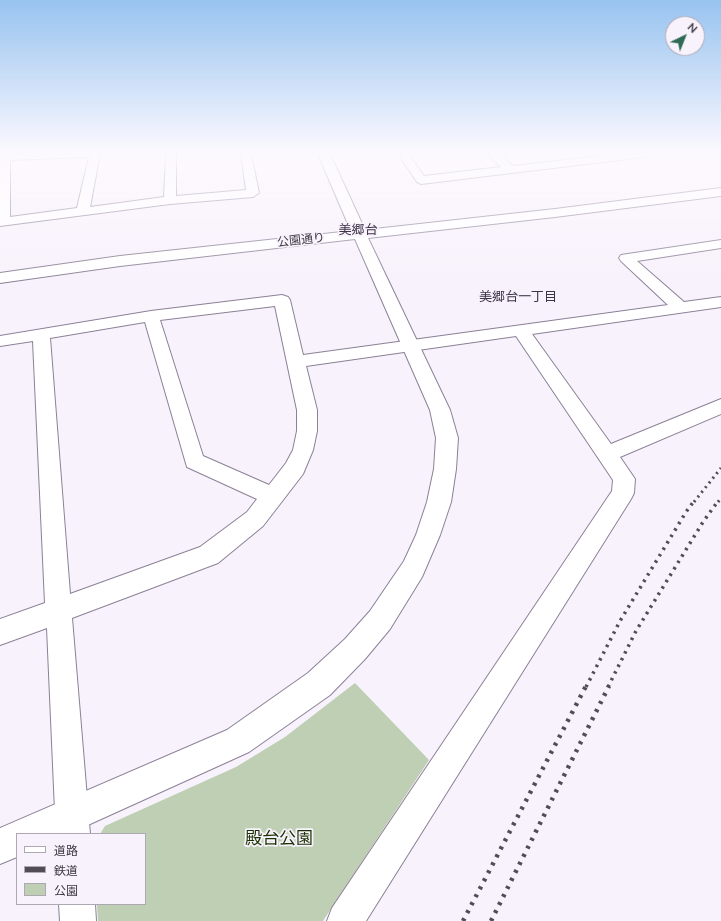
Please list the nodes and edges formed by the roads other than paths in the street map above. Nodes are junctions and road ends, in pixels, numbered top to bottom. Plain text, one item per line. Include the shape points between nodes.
1 (2, 197) edge
2 (85, 197) edge
3 (170, 197) edge
4 (206, 197) edge
5 (343, 197) edge
6 (630, 197) edge
7 (673, 197) edge
8 (170, 200) junction
9 (82, 211) junction
10 (2, 222) edge
11 (358, 230) junction
12 (721, 244) edge
13 (0, 268) edge
14 (0, 278) edge
15 (721, 302) edge
16 (681, 308) junction
17 (151, 316) junction
18 (521, 331) junction
19 (41, 333) junction
20 (0, 341) edge
21 (410, 347) junction
22 (296, 362) junction
23 (721, 406) edge
24 (607, 454) junction
25 (274, 497) junction
26 (58, 612) junction
27 (0, 632) edge
28 (72, 824) edge
29 (32, 833) edge
30 (16, 839) edge
31 (0, 846) edge
32 (77, 905) edge
33 (78, 921) edge
34 (345, 921) edge

1 - 10 street
2 - 9 street
3 - 8 street
4 - 8 street
5 - 11 street
6 - 11 street, 公園通り
7 - 11 street, 公園通り
8 - 9 street
9 - 10 street
11 - 13 street, 公園通り via 119,251
11 - 14 street, 公園通り
11 - 21 street
12 - 16 street via 626,258
15 - 16 street
16 - 18 street
17 - 19 street
17 - 22 street via 282,300
17 - 25 street via 194,461
18 - 21 street
18 - 24 street
19 - 20 street
19 - 26 street
21 - 22 street
21 - 28 street via 440,410 447,438 445,469 439,502 428,535 413,569 380,620 319,684 238,740
22 - 25 street via 307,410 307,431 303,450 295,468
23 - 24 street
24 - 34 street via 624,479 623,493
25 - 26 street via 255,519 209,555 175,570
26 - 27 street
26 - 28 street
28 - 29 street
30 - 31 street
32 - 33 street

